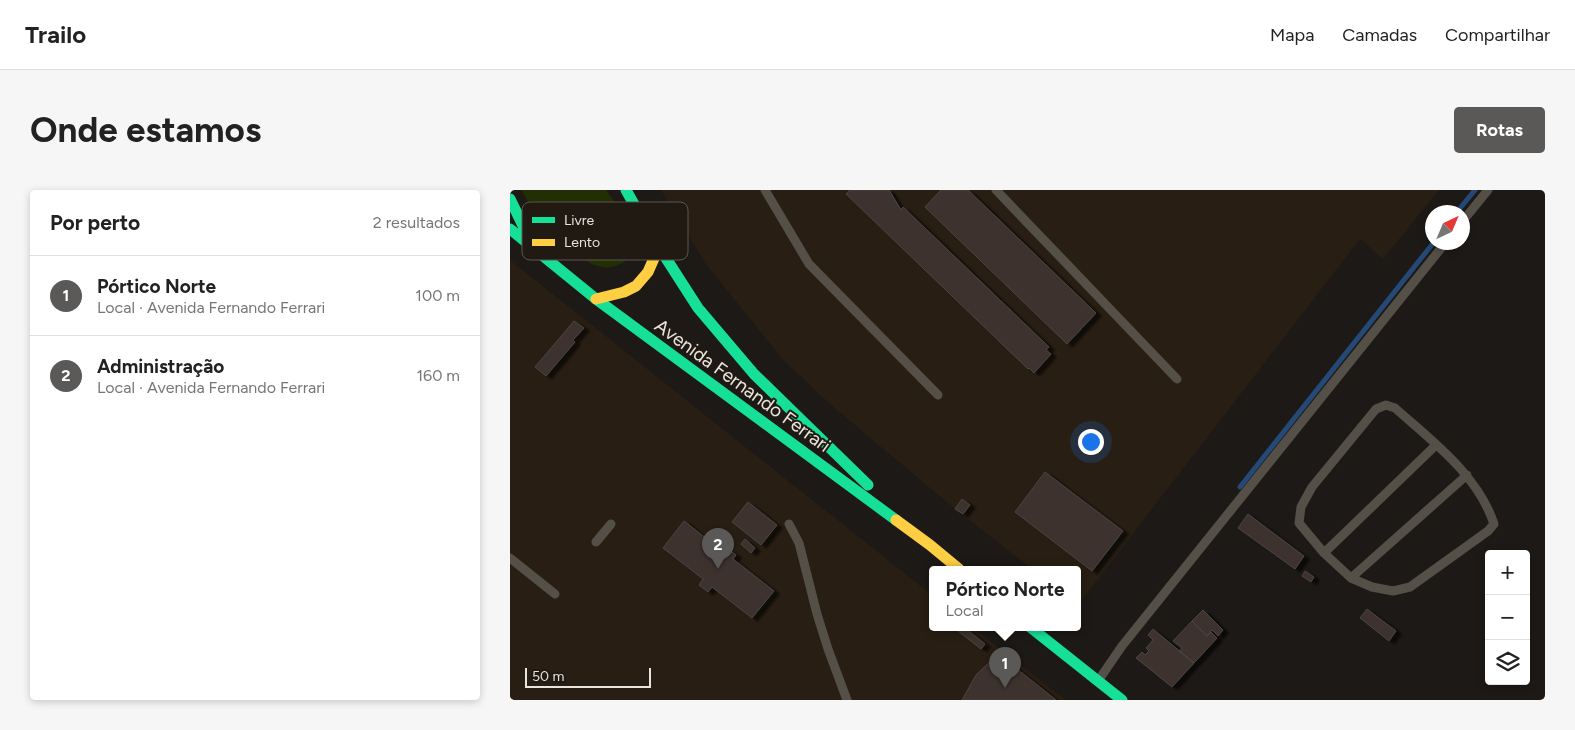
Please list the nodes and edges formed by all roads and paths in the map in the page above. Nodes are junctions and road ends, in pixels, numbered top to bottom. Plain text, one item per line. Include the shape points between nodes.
1 (765, 190) edge
2 (996, 190) edge
3 (1488, 190) edge
4 (510, 199) edge
5 (1470, 212) edge
6 (522, 223) edge
7 (510, 229) edge
8 (522, 239) edge
9 (1440, 250) edge
10 (547, 260) edge
11 (653, 260) edge
12 (667, 260) edge
13 (596, 299) junction
14 (1177, 380) dead end
15 (938, 395) dead end
16 (1436, 445) junction
17 (1467, 475) junction
18 (611, 524) dead end
19 (789, 524) dead end
20 (596, 542) dead end
21 (930, 545) junction
22 (1324, 553) junction
23 (510, 558) edge
24 (955, 566) edge
25 (1351, 578) junction
26 (555, 594) dead end
27 (1035, 631) edge
28 (1098, 680) junction
29 (847, 700) edge
30 (1122, 700) edge

1 - 15 lane via 809,264
2 - 14 lane
3 - 5 lane
4 - 6 street, Avenida Fernando Ferrari
7 - 8 street, Avenida Fernando Ferrari
9 - 28 lane
10 - 13 street, Avenida Fernando Ferrari
11 - 13 street via 636,286
12 - 21 street, Avenida Fernando Ferrari via 698,308 754,374
13 - 21 street, Avenida Fernando Ferrari
16 - 17 lane
16 - 22 lane
16 - 22 lane via 1396,408 1376,409 1312,487 1301,507 1300,523
17 - 25 lane
17 - 25 lane via 1490,510 1494,524 1488,531 1410,586 1393,591
18 - 20 lane
19 - 29 lane via 799,543 820,623
21 - 24 street, Avenida Fernando Ferrari
22 - 25 lane
23 - 26 lane
27 - 28 street
28 - 30 street

